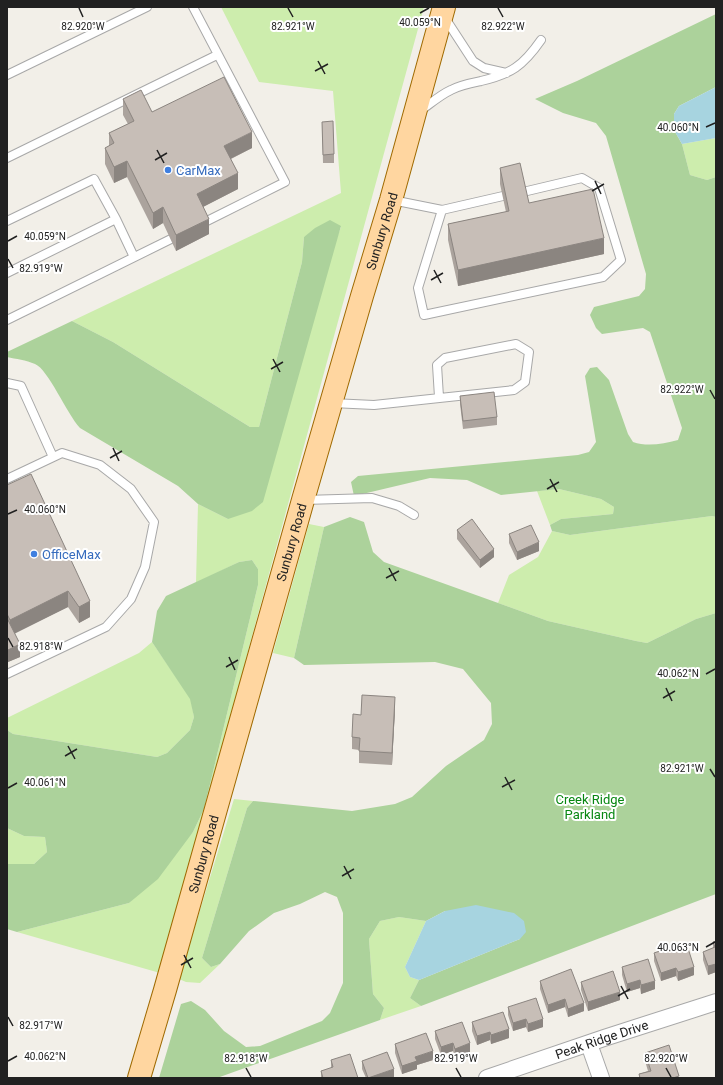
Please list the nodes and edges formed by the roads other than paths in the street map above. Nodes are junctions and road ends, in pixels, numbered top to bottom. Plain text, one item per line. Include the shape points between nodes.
1 (146, 7) edge
2 (193, 7) edge
3 (443, 10) edge
4 (541, 40) dead end
5 (217, 55) junction
6 (506, 73) junction
7 (7, 75) edge
8 (414, 114) junction
9 (7, 158) edge
10 (523, 192) edge
11 (503, 196) edge
12 (391, 200) junction
13 (442, 210) junction
14 (116, 219) junction
15 (7, 221) edge
16 (203, 223) edge
17 (171, 239) edge
18 (134, 257) junction
19 (7, 273) edge
20 (7, 320) edge
21 (7, 383) edge
22 (439, 397) junction
23 (331, 403) junction
24 (53, 457) junction
25 (7, 479) edge
26 (303, 500) junction
27 (414, 515) dead end
28 (7, 674) edge
29 (716, 1002) edge
30 (589, 1044) junction
31 (139, 1078) edge
32 (487, 1078) edge
33 (600, 1078) edge

1 - 7 lane
2 - 5 lane
3 - 6 lane via 473,61 484,68
3 - 8 main road, Sunbury Road
4 - 6 lane via 527,59
5 - 9 lane
5 - 16 lane via 285,182
6 - 8 lane via 452,90
8 - 12 main road, Sunbury Road
10 - 13 lane via 582,178 599,188 621,260 603,276 424,315 418,288
11 - 13 lane
12 - 13 lane
12 - 23 main road, Sunbury Road
14 - 15 lane via 94,179
14 - 18 lane
14 - 19 lane
17 - 18 lane
18 - 20 lane
21 - 24 lane via 20,386
22 - 22 lane via 514,390 525,382 529,352 516,344 445,358 437,364
22 - 23 lane via 374,404
23 - 26 main road, Sunbury Road
24 - 25 lane
24 - 28 lane via 62,453 100,465 131,489 154,522 145,566 131,599 106,627
26 - 27 lane via 372,498 399,506
26 - 31 main road, Sunbury Road
29 - 30 street, Peak Ridge Drive
30 - 32 street, Peak Ridge Drive
30 - 33 street

